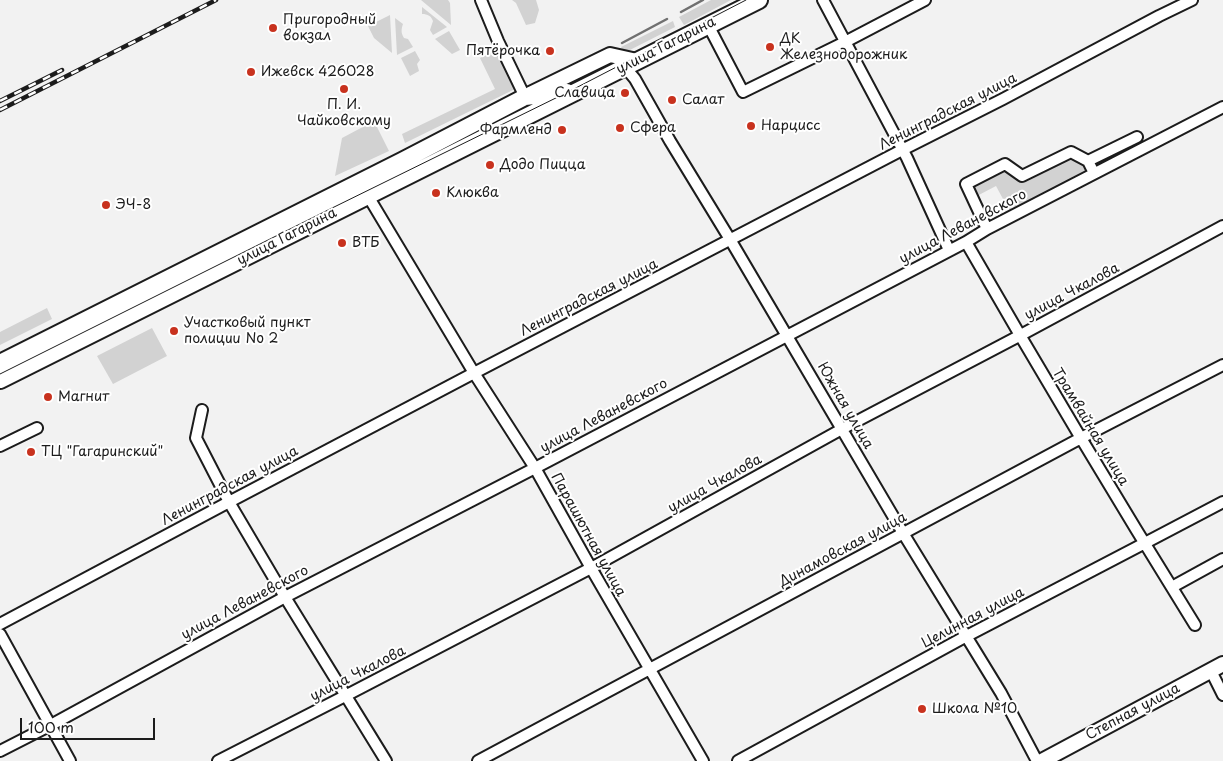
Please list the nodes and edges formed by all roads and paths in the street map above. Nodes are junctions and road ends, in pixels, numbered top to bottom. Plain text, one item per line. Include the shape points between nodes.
1 (481, 0) edge
2 (759, 0) edge
3 (823, 0) edge
4 (925, 0) edge
5 (1192, 0) edge
6 (708, 26) junction
7 (845, 42) junction
8 (631, 64) junction
9 (574, 92) junction
10 (525, 97) junction
11 (1223, 107) edge
12 (1137, 137) dead end
13 (902, 150) junction
14 (1088, 161) junction
15 (1094, 173) junction
16 (368, 196) junction
17 (1223, 226) edge
18 (987, 229) junction
19 (731, 240) junction
20 (966, 242) junction
21 (949, 250) junction
22 (787, 335) junction
23 (1019, 336) junction
24 (0, 363) edge
25 (1223, 365) edge
26 (474, 373) junction
27 (0, 380) edge
28 (202, 410) dead end
29 (37, 428) dead end
30 (842, 429) junction
31 (1080, 438) junction
32 (0, 446) edge
33 (535, 468) junction
34 (229, 502) junction
35 (1223, 502) edge
36 (903, 533) junction
37 (1145, 543) junction
38 (1223, 559) edge
39 (591, 568) junction
40 (1172, 587) junction
41 (284, 597) junction
42 (0, 624) edge
43 (1195, 624) dead end
44 (0, 634) edge
45 (967, 636) junction
46 (1217, 667) edge
47 (649, 670) junction
48 (1223, 695) edge
49 (345, 696) junction
50 (50, 725) junction
51 (0, 751) edge
52 (70, 761) edge
53 (218, 761) edge
54 (386, 761) edge
55 (478, 761) edge
56 (703, 761) edge
57 (738, 761) edge
58 (1037, 761) edge
59 (1042, 761) edge

1 - 10 street
2 - 6 main road, улица Гагарина
3 - 7 street
4 - 7 street
5 - 13 street, Ленинградская улица
6 - 7 street via 743,92
6 - 8 main road, улица Гагарина
7 - 13 street
8 - 9 main road, улица Гагарина
8 - 10 street via 610,55
8 - 19 street, Южная улица via 635,79 670,141
9 - 10 main road, улица Гагарина
9 - 16 main road, улица Гагарина
10 - 24 main road, улица Гагарина
11 - 15 street, улица Леваневского
12 - 14 street
13 - 19 street, Ленинградская улица
13 - 21 street
14 - 15 street
14 - 18 street via 1071,152 1022,176 1005,164 966,184
15 - 18 street, улица Леваневского
16 - 26 street, Парашютная улица
16 - 27 main road, улица Гагарина
17 - 23 street, улица Чкалова
18 - 20 street, улица Леваневского
19 - 22 street, Южная улица
19 - 26 street, Ленинградская улица
20 - 21 street, улица Леваневского
20 - 23 street, Трамвайная улица
21 - 22 street, улица Леваневского
22 - 30 street, Южная улица
22 - 33 street, улица Леваневского
23 - 30 street, улица Чкалова
23 - 31 street, Трамвайная улица
25 - 31 street, Динамовская улица
26 - 33 street, Парашютная улица
26 - 34 street, Ленинградская улица
28 - 34 street via 196,438
29 - 32 street
30 - 36 street, Южная улица
30 - 39 street, улица Чкалова
31 - 36 street, Динамовская улица
31 - 37 street, Трамвайная улица
33 - 39 street, Парашютная улица
33 - 41 street, улица Леваневского
34 - 41 street
34 - 42 street, Ленинградская улица
35 - 37 street, Целинная улица
36 - 45 street, Южная улица
36 - 47 street, Динамовская улица
37 - 40 street, Трамвайная улица
37 - 45 street, Целинная улица
38 - 40 street
39 - 47 street, Парашютная улица
39 - 49 street, улица Чкалова
40 - 43 street, Трамвайная улица
41 - 49 street
41 - 50 street, улица Леваневского
44 - 50 street
45 - 57 street, Целинная улица
45 - 58 street, Южная улица
46 - 48 street
46 - 59 street, Степная улица
47 - 55 street, Динамовская улица
47 - 56 street, Парашютная улица
49 - 53 street, улица Чкалова
49 - 54 street
50 - 51 street, улица Леваневского
50 - 52 street

